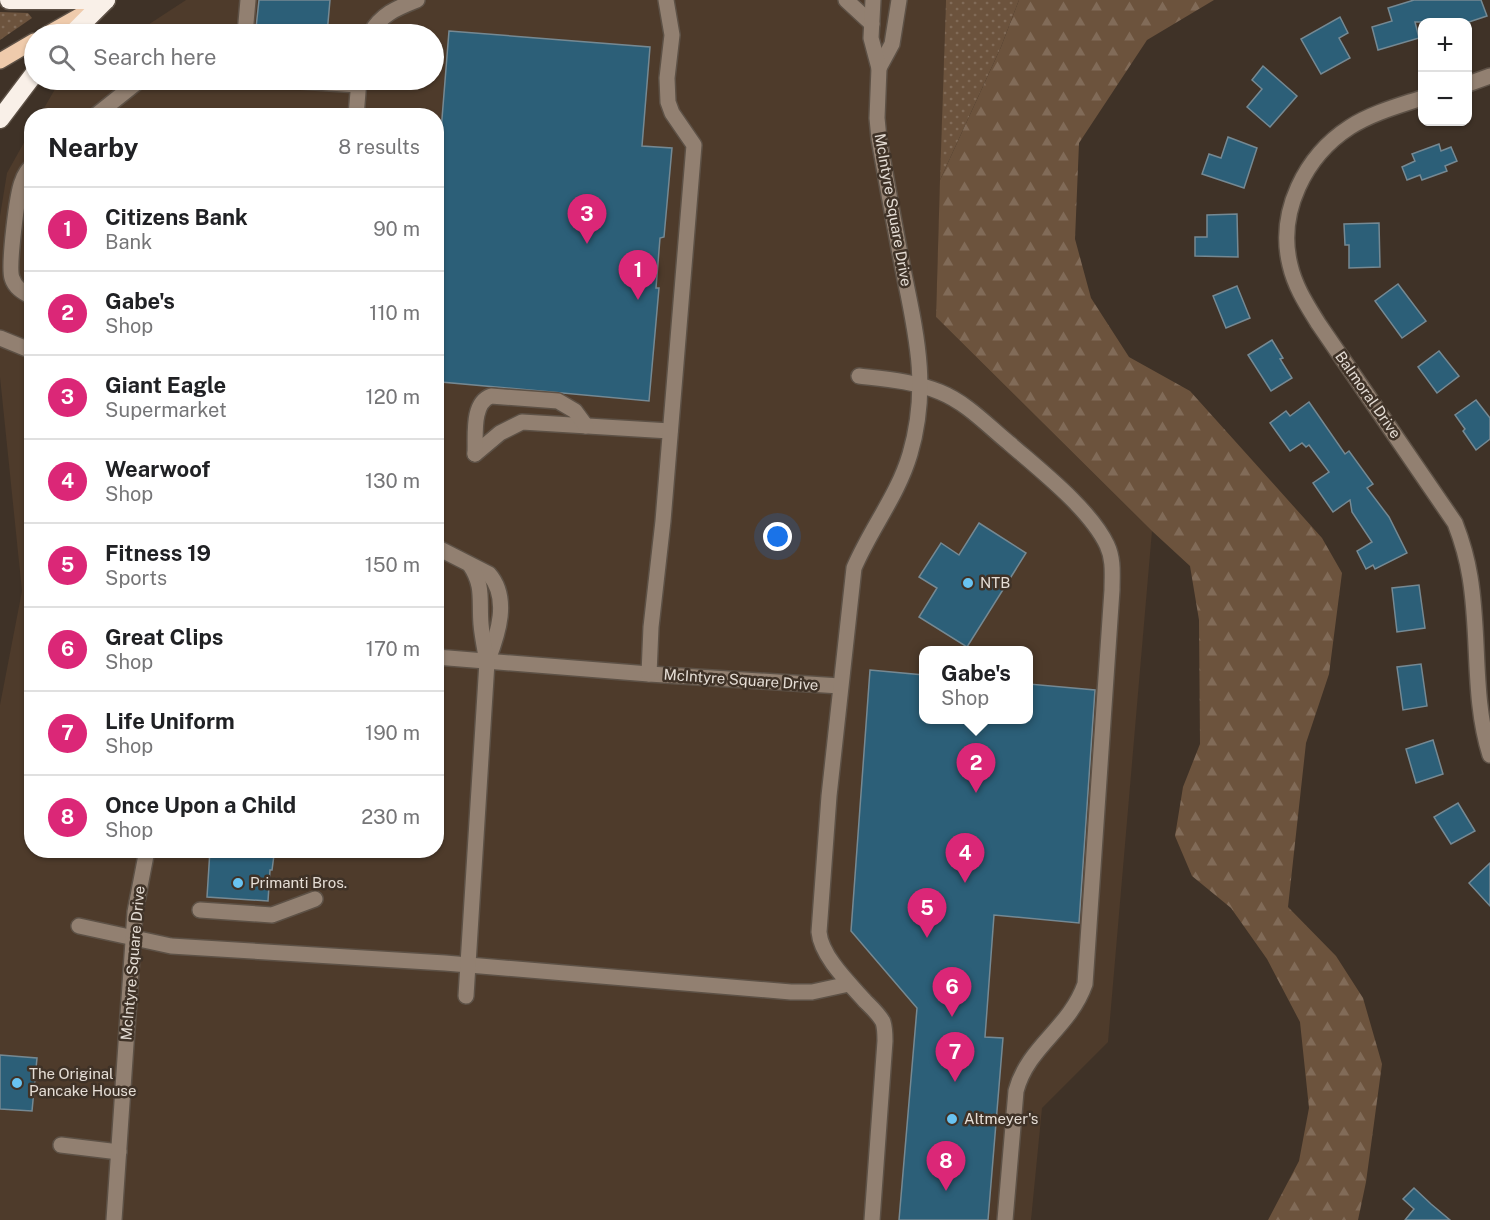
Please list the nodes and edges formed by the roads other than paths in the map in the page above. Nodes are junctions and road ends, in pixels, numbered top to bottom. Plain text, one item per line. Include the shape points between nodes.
1 (9, 0) edge
2 (106, 0) edge
3 (248, 0) edge
4 (666, 0) edge
5 (846, 0) edge
6 (873, 0) edge
7 (899, 0) edge
8 (406, 2) edge
9 (64, 24) edge
10 (82, 24) edge
11 (246, 24) edge
12 (377, 24) edge
13 (872, 24) junction
14 (24, 47) edge
15 (0, 61) edge
16 (879, 68) junction
17 (1490, 76) edge
18 (1472, 82) edge
19 (24, 87) edge
20 (127, 90) edge
21 (358, 90) edge
22 (1418, 99) edge
23 (104, 108) edge
24 (357, 108) edge
25 (0, 119) edge
26 (24, 176) edge
27 (24, 293) edge
28 (0, 338) edge
29 (24, 348) edge
30 (859, 376) dead end
31 (921, 386) junction
32 (586, 426) junction
33 (670, 431) junction
34 (444, 551) edge
35 (444, 658) edge
36 (487, 662) junction
37 (649, 674) junction
38 (840, 686) junction
39 (1490, 755) edge
40 (145, 858) edge
41 (315, 899) dead end
42 (200, 910) dead end
43 (79, 926) dead end
44 (133, 938) junction
45 (468, 965) junction
46 (849, 984) junction
47 (466, 996) dead end
48 (61, 1145) dead end
49 (118, 1152) junction
50 (114, 1220) edge
51 (872, 1220) edge
52 (1005, 1220) edge

1 - 2 highway
2 - 9 main road
2 - 10 highway
3 - 11 street
4 - 33 street via 672,35 668,102 694,145
5 - 13 street
6 - 13 street, McIntyre Square Drive
7 - 16 street, McIntyre Square Drive via 892,44
8 - 12 street
13 - 16 street, McIntyre Square Drive via 871,38
14 - 15 main road
16 - 31 street, McIntyre Square Drive via 879,139 915,328
17 - 18 street
19 - 25 highway
20 - 23 street
21 - 24 street
22 - 39 street, Balmoral Drive via 1351,126 1315,159 1298,187 1288,218 1289,257 1301,296 1455,523 1471,578 1480,709
26 - 27 street via 9,266 14,284
28 - 29 street
30 - 31 street
31 - 38 street, McIntyre Square Drive via 917,426 903,476 854,568
31 - 52 street via 964,405 1048,477 1093,522 1111,556 1085,984 1074,1010 1020,1076
32 - 32 street via 522,422 500,433 475,454 477,417 481,404 491,396 558,401 574,411
32 - 33 street
33 - 37 street
34 - 36 street via 470,564 478,577
35 - 36 street, McIntyre Square Drive
36 - 37 street, McIntyre Square Drive
36 - 45 street
37 - 38 street, McIntyre Square Drive
38 - 46 street via 819,932 822,949
40 - 44 street, McIntyre Square Drive
41 - 42 street via 272,915
43 - 44 street
44 - 45 street via 171,946
44 - 49 street, McIntyre Square Drive
45 - 46 street via 791,992
45 - 47 street
46 - 51 street via 885,1029
48 - 49 street
49 - 50 street, McIntyre Square Drive

